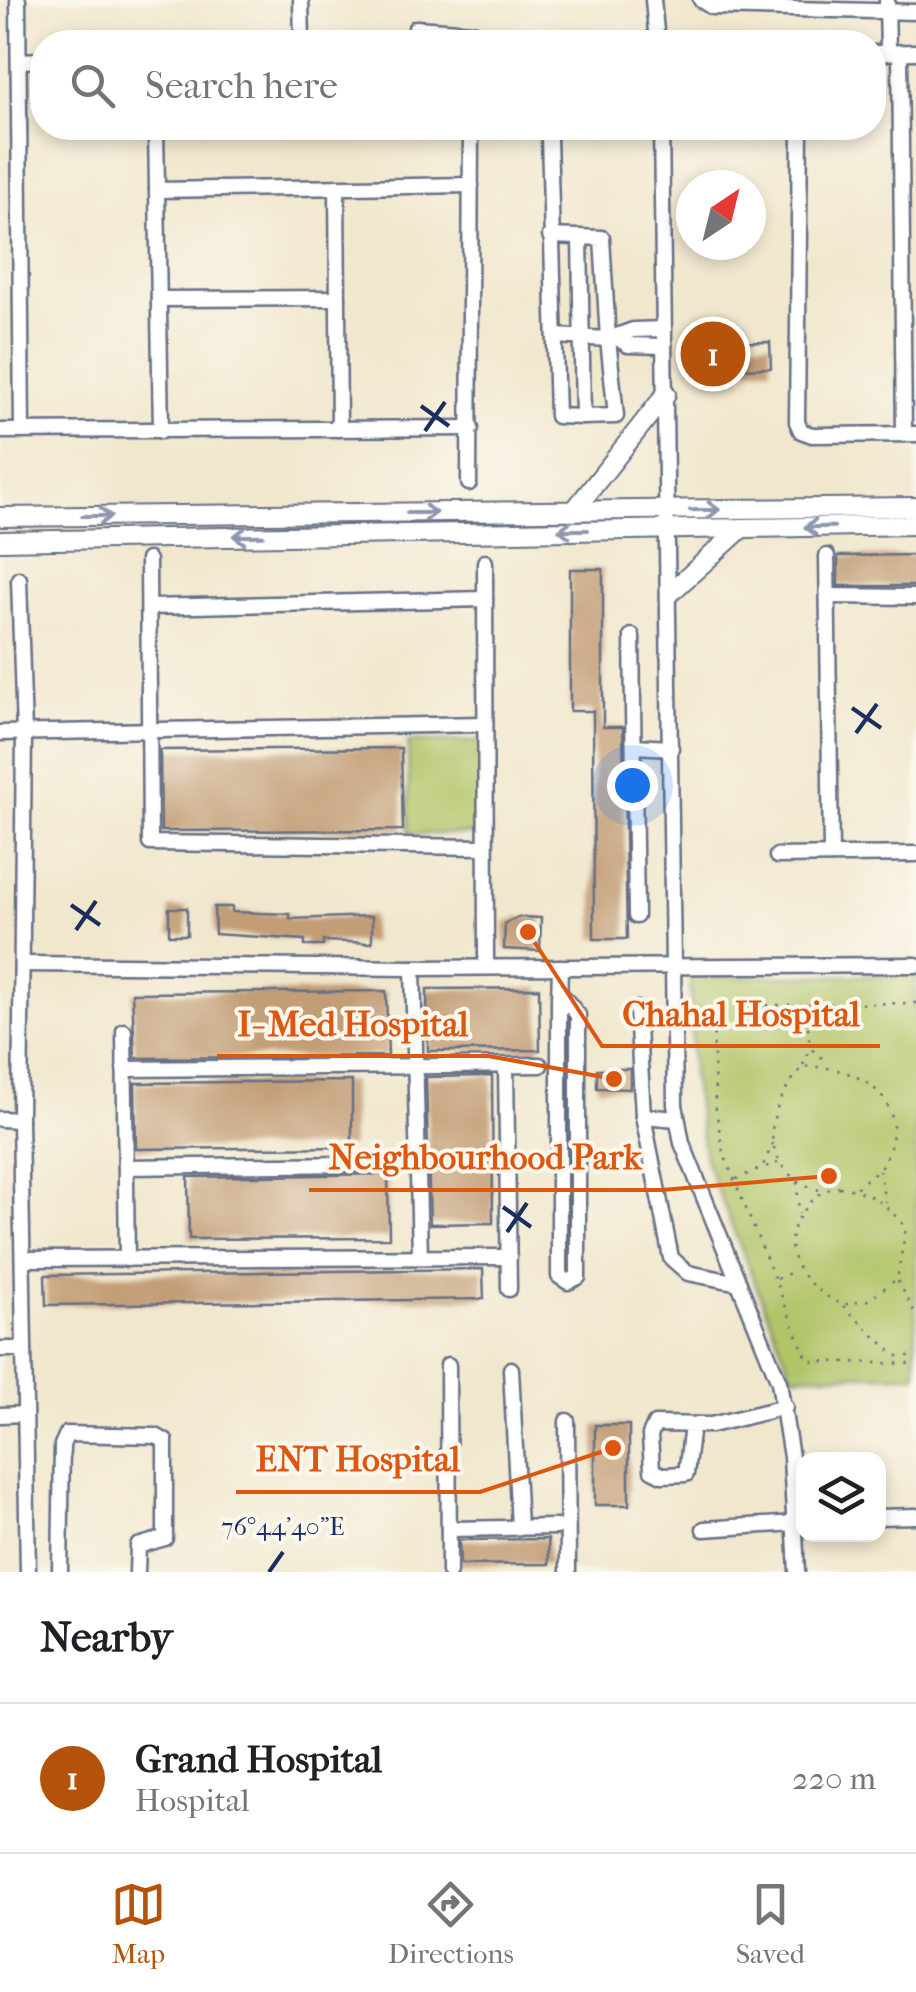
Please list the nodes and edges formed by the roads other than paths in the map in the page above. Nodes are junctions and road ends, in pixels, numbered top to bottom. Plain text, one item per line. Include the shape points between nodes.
1 (18, 0) edge
2 (301, 0) edge
3 (653, 0) edge
4 (701, 0) edge
5 (887, 7) edge
6 (916, 12) edge
7 (416, 28) dead end
8 (302, 30) edge
9 (444, 30) edge
10 (656, 30) edge
11 (916, 52) edge
12 (887, 53) edge
13 (19, 60) junction
14 (30, 60) edge
15 (156, 140) edge
16 (471, 140) edge
17 (549, 140) edge
18 (661, 140) edge
19 (800, 140) edge
20 (909, 152) edge
21 (470, 185) junction
22 (337, 187) junction
23 (157, 190) junction
24 (550, 236) junction
25 (580, 238) junction
26 (338, 298) junction
27 (159, 299) junction
28 (664, 329) junction
29 (554, 336) junction
30 (582, 339) junction
31 (613, 339) junction
32 (664, 346) junction
33 (666, 394) junction
34 (583, 417) junction
35 (471, 428) junction
36 (339, 429) junction
37 (161, 430) junction
38 (22, 431) junction
39 (0, 432) edge
40 (910, 434) edge
41 (469, 483) dead end
42 (916, 507) edge
43 (572, 512) junction
44 (0, 516) edge
45 (670, 520) junction
46 (916, 525) edge
47 (742, 528) junction
48 (0, 541) edge
49 (827, 556) dead end
50 (148, 560) dead end
51 (485, 562) dead end
52 (20, 579) dead end
53 (670, 594) junction
54 (828, 596) junction
55 (916, 597) edge
56 (485, 600) junction
57 (148, 607) junction
58 (632, 636) dead end
59 (484, 724) junction
60 (149, 730) junction
61 (0, 733) edge
62 (24, 733) junction
63 (634, 746) junction
64 (672, 748) junction
65 (484, 848) junction
66 (916, 854) edge
67 (831, 855) junction
68 (777, 856) dead end
69 (636, 916) dead end
70 (24, 964) junction
71 (916, 965) edge
72 (672, 966) junction
73 (413, 968) junction
74 (486, 968) junction
75 (560, 968) junction
76 (560, 992) junction
77 (637, 1009) dead end
78 (124, 1031) dead end
79 (506, 1066) junction
80 (540, 1066) dead end
81 (415, 1068) junction
82 (124, 1069) junction
83 (642, 1116) junction
84 (0, 1120) edge
85 (20, 1120) junction
86 (677, 1120) junction
87 (418, 1163) junction
88 (126, 1167) junction
89 (420, 1257) junction
90 (510, 1257) junction
91 (24, 1259) junction
92 (127, 1259) junction
93 (739, 1283) junction
94 (509, 1289) dead end
95 (0, 1349) edge
96 (24, 1349) junction
97 (448, 1365) dead end
98 (512, 1369) dead end
99 (785, 1407) junction
100 (25, 1414) junction
101 (0, 1415) edge
102 (567, 1422) dead end
103 (692, 1425) dead end
104 (796, 1511) edge
105 (886, 1516) edge
106 (916, 1516) edge
107 (796, 1520) edge
108 (520, 1527) junction
109 (557, 1527) dead end
110 (449, 1529) junction
111 (704, 1529) dead end
112 (797, 1542) edge
113 (28, 1572) edge
114 (60, 1572) edge
115 (137, 1572) edge
116 (449, 1572) edge
117 (568, 1572) edge
118 (797, 1572) edge

1 - 13 street
2 - 8 street
3 - 10 street
4 - 5 street via 712,7
5 - 6 street
5 - 12 street
7 - 9 street
11 - 12 street
12 - 20 street
13 - 14 street
13 - 38 street
15 - 23 street
16 - 21 street
17 - 24 street
18 - 28 street
19 - 40 street via 797,422 812,435
20 - 40 street
21 - 22 street
21 - 35 street
22 - 23 street
22 - 26 street
23 - 27 street
24 - 25 street
24 - 29 street
25 - 30 street
25 - 31 street via 602,238
26 - 27 street
26 - 36 street
27 - 37 street
28 - 31 street
28 - 32 street
29 - 30 street
29 - 34 street via 557,416
30 - 31 street
30 - 34 street
31 - 32 street
31 - 34 street via 616,416
32 - 33 street
33 - 43 main road
33 - 45 street
35 - 36 street
35 - 41 street
36 - 37 street
37 - 38 street
38 - 39 street
45 -> 42 main road
44 -> 43 main road
43 - 45 main road
45 - 47 main road
45 -> 48 main road
45 - 53 street
46 -> 47 main road
47 - 53 main road
49 - 54 street
50 - 57 street
51 - 56 street
52 - 62 street
53 - 64 street
54 - 55 street
54 - 67 street
56 - 57 street
56 - 59 street
57 - 60 street
58 - 63 street
59 - 60 street
59 - 65 street
60 - 62 street
60 - 65 street via 150,843
61 - 62 street
62 - 70 street
63 - 64 street
63 - 69 street
64 - 72 street
65 - 74 street
66 - 67 street
67 - 68 street
70 - 73 street
70 - 85 street
71 - 72 street
72 - 75 street
72 - 86 street
73 - 74 street
73 - 81 street
74 - 75 street
75 - 76 street
76 - 76 street via 558,1276 568,1282 578,1276 578,1015
77 - 83 street
78 - 82 street
79 - 80 street
79 - 81 street
79 - 90 street
81 - 82 street
81 - 87 street
82 - 88 street
83 - 86 street
83 - 93 street via 670,1258 688,1273
84 - 85 street
85 - 91 street
86 - 93 street
87 - 88 street
87 - 89 street
88 - 92 street
89 - 90 street
89 - 92 street
90 - 94 street
91 - 92 street
91 - 96 street
93 - 99 street
95 - 96 street
96 - 100 street
97 - 110 street
98 - 108 street
99 - 103 street
99 - 104 street
100 - 101 street
100 - 113 street
102 - 117 street
105 - 106 street
107 - 111 street
108 - 109 street
108 - 110 street
110 - 116 street
112 - 118 street
114 - 115 street via 67,1434 165,1441 164,1538 138,1546

